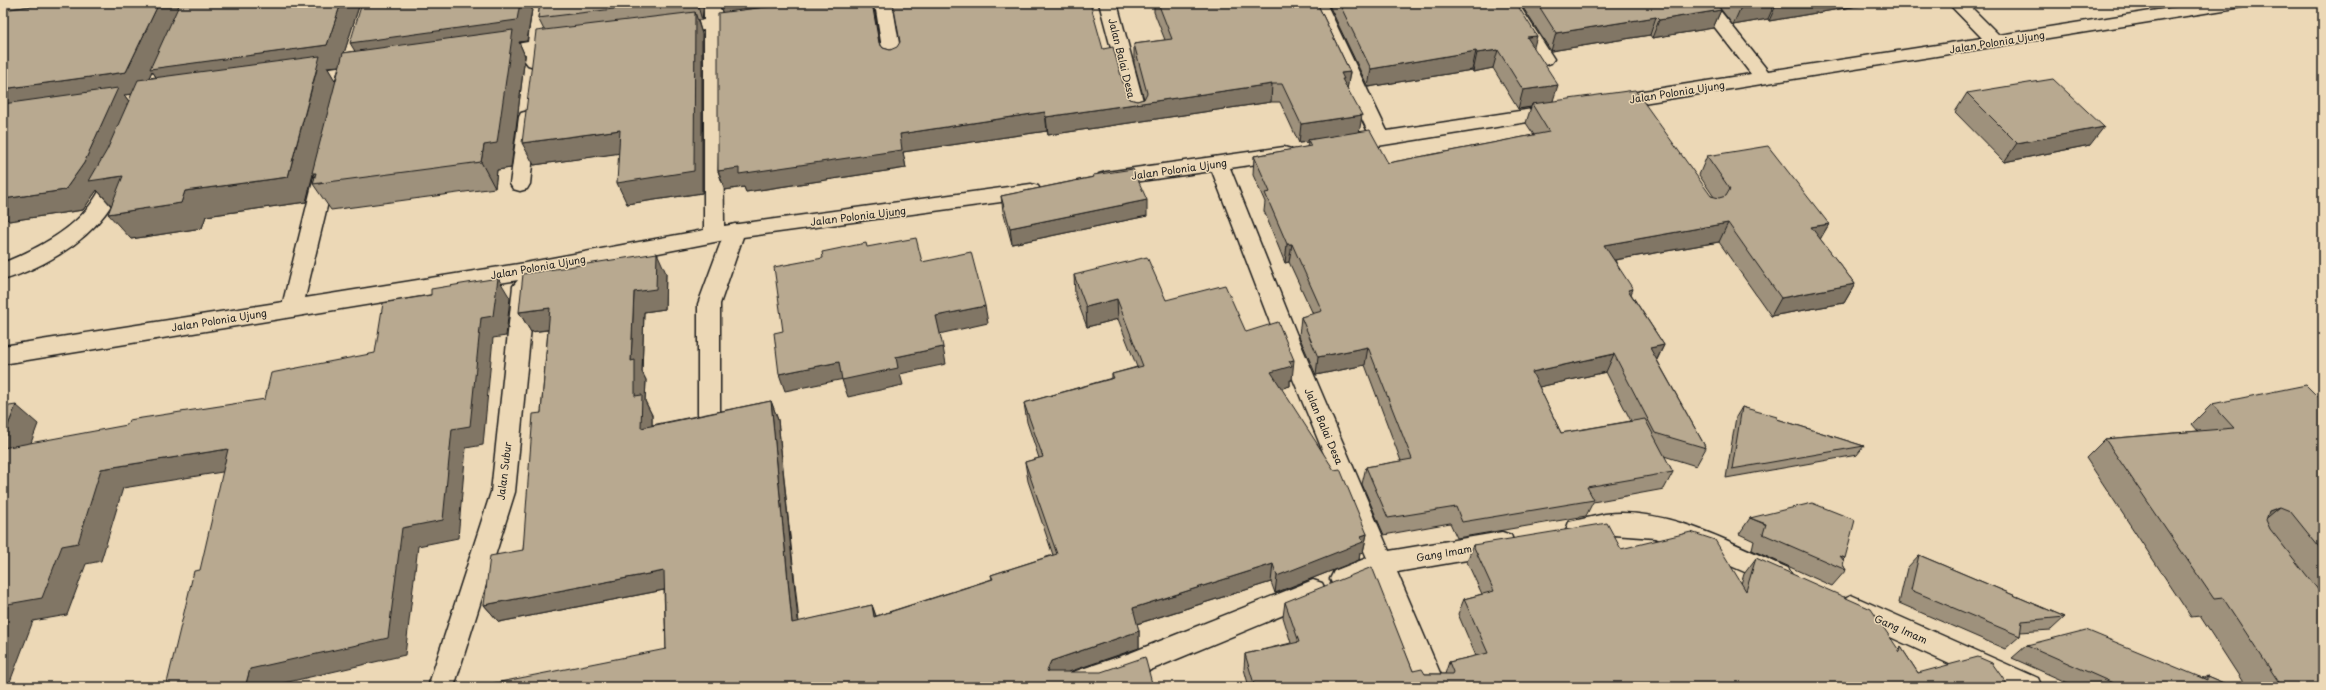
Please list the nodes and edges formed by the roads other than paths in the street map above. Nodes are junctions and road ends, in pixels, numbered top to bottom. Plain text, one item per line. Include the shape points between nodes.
1 (542, 3) edge
2 (713, 3) edge
3 (1108, 3) edge
4 (1317, 3) edge
5 (1509, 3) edge
6 (1705, 3) edge
7 (1957, 3) edge
8 (2236, 3) edge
9 (887, 4) edge
10 (829, 11) edge
11 (767, 18) edge
12 (713, 24) junction
13 (652, 32) edge
14 (582, 41) edge
15 (1996, 42) junction
16 (536, 47) junction
17 (474, 55) edge
18 (1545, 59) dead end
19 (893, 61) edge
20 (380, 67) edge
21 (532, 77) edge
22 (1764, 79) junction
23 (288, 80) edge
24 (1634, 99) junction
25 (530, 100) edge
26 (1136, 112) edge
27 (1648, 118) edge
28 (1381, 139) junction
29 (1327, 147) edge
30 (331, 148) edge
31 (1304, 151) edge
32 (125, 154) edge
33 (1218, 164) junction
34 (1085, 183) edge
35 (520, 184) dead end
36 (1046, 189) edge
37 (734, 231) junction
38 (714, 234) junction
39 (525, 270) junction
40 (3, 272) edge
41 (292, 308) junction
42 (3, 355) edge
43 (709, 414) edge
44 (1553, 534) edge
45 (1522, 540) edge
46 (1383, 563) junction
47 (1799, 584) edge
48 (1827, 597) edge
49 (1970, 659) junction
50 (441, 687) edge
51 (1064, 687) edge
52 (1433, 687) edge
53 (1989, 687) edge
54 (2029, 687) edge

1 - 16 street
2 - 12 street
3 - 26 street, Jalan Balai Desa
4 - 28 street
5 - 18 street
6 - 22 street
7 - 15 street
8 - 15 street, Jalan Polonia Ujung
9 - 10 street
9 - 19 street
11 - 12 street
12 - 13 street
12 - 38 street
14 - 16 street
15 - 22 street, Jalan Polonia Ujung
16 - 17 street
16 - 21 street
20 - 23 street
22 - 24 street, Jalan Polonia Ujung
24 - 27 street
24 - 28 street, Jalan Polonia Ujung
25 - 35 street
28 - 29 street, Jalan Polonia Ujung
30 - 41 street
31 - 33 street, Jalan Polonia Ujung
32 - 40 street via 110,189 94,214 36,257
33 - 34 street, Jalan Polonia Ujung
33 - 46 street, Jalan Balai Desa via 1285,333
36 - 37 street, Jalan Polonia Ujung
37 - 38 street, Jalan Polonia Ujung
37 - 43 street via 709,304
38 - 39 street, Jalan Polonia Ujung
39 - 41 street, Jalan Polonia Ujung
39 - 50 street, Jalan Subur via 503,492
41 - 42 street, Jalan Polonia Ujung
44 - 47 street via 1615,524 1655,527 1713,547
45 - 46 street, Gang Imam
46 - 51 street, Gang Imam via 1132,665
46 - 52 street, Jalan Balai Desa
48 - 49 street, Gang Imam
49 - 53 street
49 - 54 street, Gang Imam

